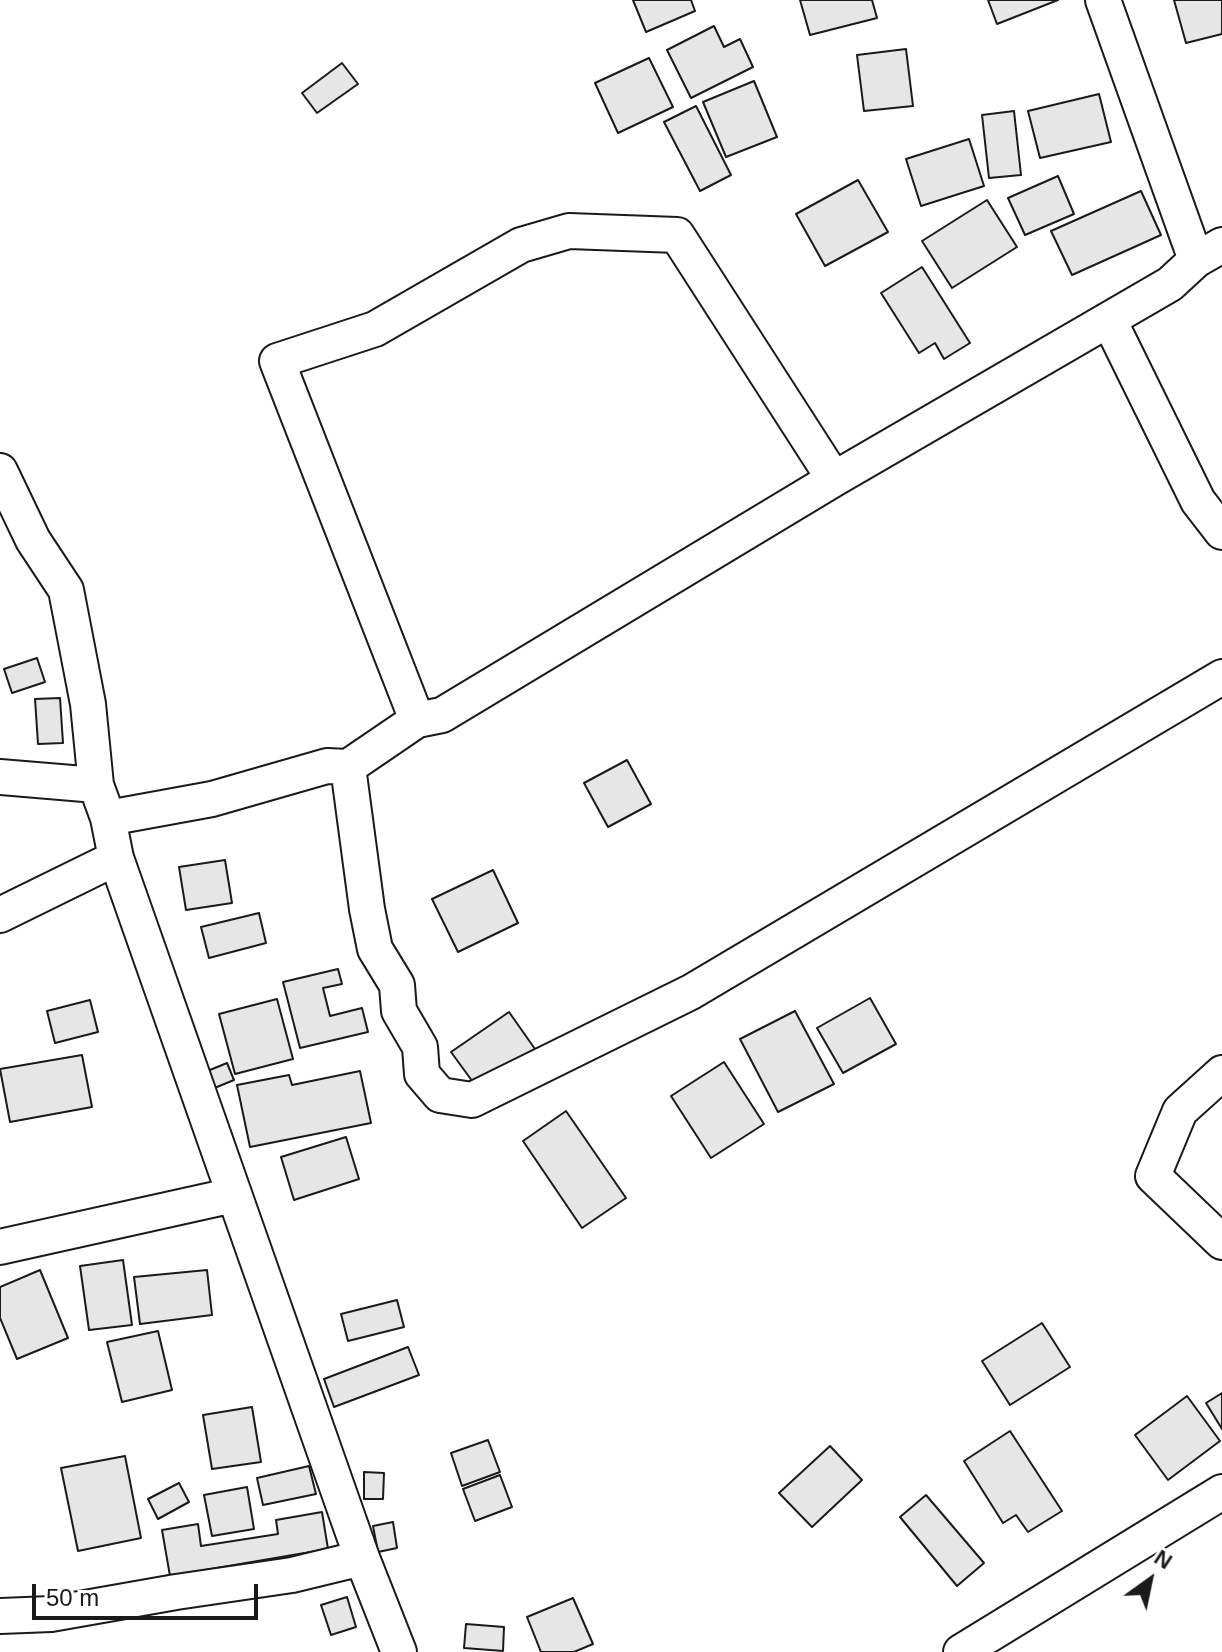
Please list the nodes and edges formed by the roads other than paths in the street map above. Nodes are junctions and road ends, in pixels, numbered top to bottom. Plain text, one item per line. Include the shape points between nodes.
1 (1103, 0) edge
2 (1209, 252) edge
3 (1109, 320) junction
4 (0, 471) edge
5 (834, 479) junction
6 (1222, 532) edge
7 (1222, 677) edge
8 (417, 720) junction
9 (348, 767) junction
10 (0, 777) edge
11 (96, 785) junction
12 (108, 818) junction
13 (116, 858) junction
14 (0, 915) edge
15 (1222, 1073) edge
16 (234, 1195) junction
17 (1222, 1242) edge
18 (0, 1247) edge
19 (1222, 1492) edge
20 (362, 1558) junction
21 (0, 1616) edge
22 (399, 1652) edge
23 (961, 1652) edge

1 - 2 street
2 - 3 street via 1170,284
3 - 5 street
3 - 6 street via 1198,501
4 - 11 street via 33,540 66,590 88,704
5 - 8 street via 442,715
5 - 8 street via 677,235 569,231 521,245 375,329 277,361
7 - 9 street via 691,992 472,1100 440,1095 422,1074 420,1047 399,1011 397,985 375,949
8 - 9 street
9 - 12 street via 327,766 212,799
10 - 11 street
11 - 12 street
12 - 13 street
13 - 14 street
13 - 16 street
15 - 17 street via 1180,1111 1153,1176
16 - 18 street
16 - 20 street
19 - 23 street
20 - 21 street via 292,1575 51,1614
20 - 22 street

